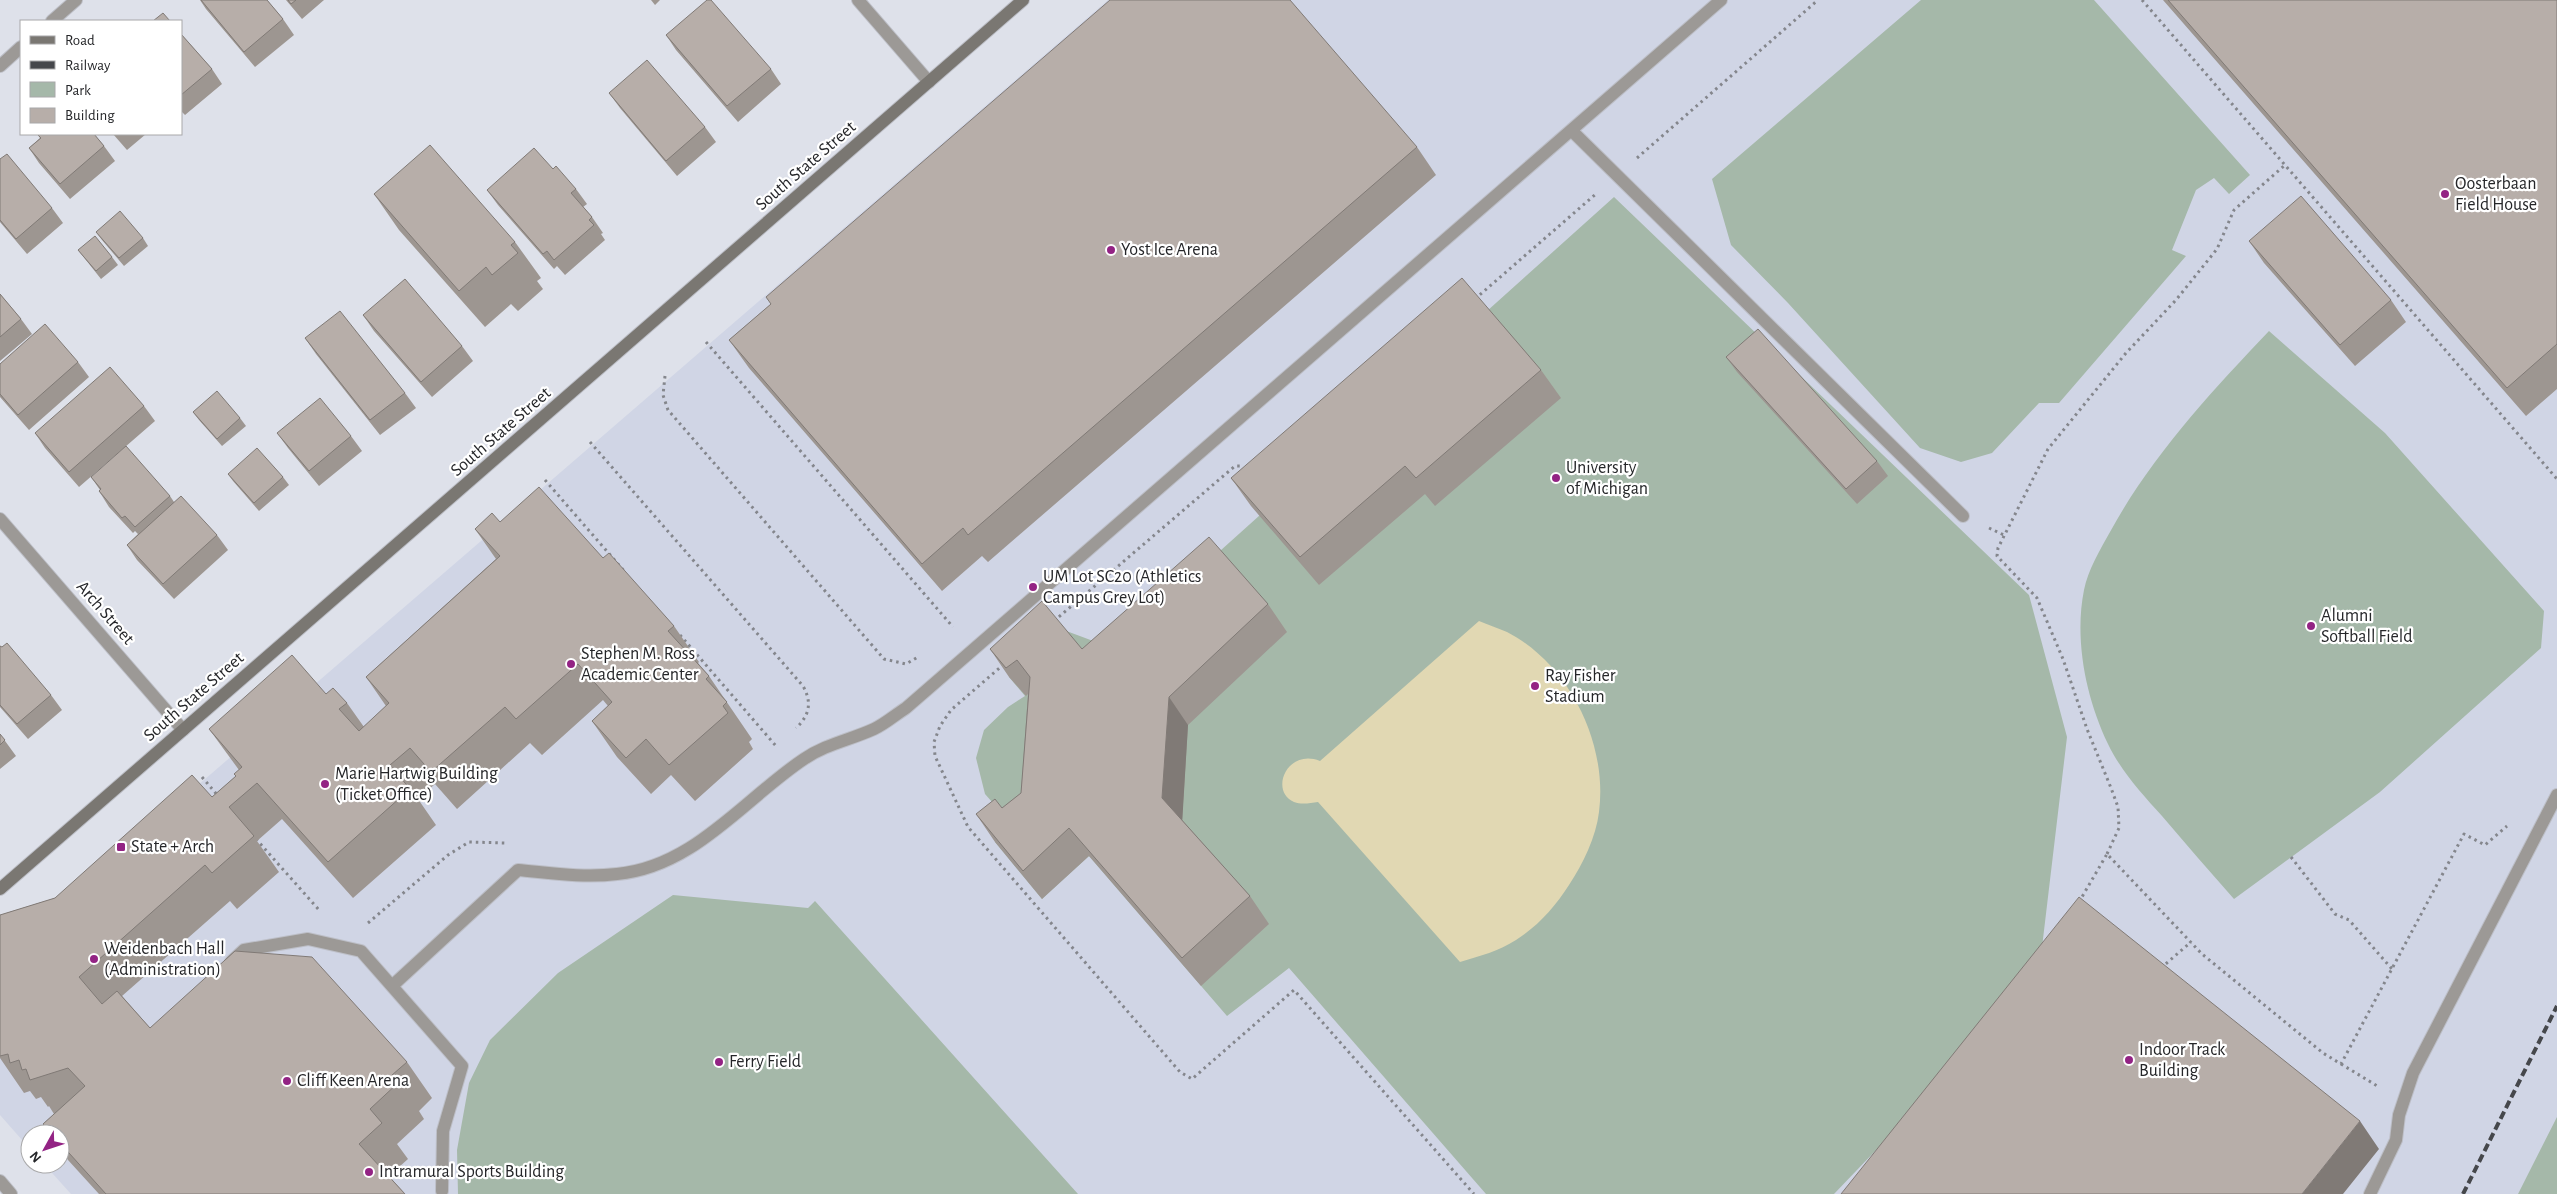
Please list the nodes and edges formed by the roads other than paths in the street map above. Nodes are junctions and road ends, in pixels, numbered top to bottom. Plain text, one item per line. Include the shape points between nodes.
1 (76, 0) edge
2 (858, 0) edge
3 (1023, 0) edge
4 (1721, 0) edge
5 (53, 20) edge
6 (20, 48) edge
7 (0, 66) edge
8 (929, 82) junction
9 (1572, 131) junction
10 (1963, 516) dead end
11 (0, 520) edge
12 (183, 730) junction
13 (2557, 795) edge
14 (0, 889) edge
15 (223, 970) edge
16 (392, 986) junction
17 (0, 1181) edge
18 (442, 1191) dead end
19 (11, 1194) edge
20 (2370, 1194) edge

1 - 5 street
2 - 8 street
3 - 8 main road, South State Street
4 - 9 street
6 - 7 street
8 - 12 main road, South State Street
9 - 10 street
9 - 16 street via 906,708 876,728 828,744 686,851 653,866 618,874 580,876 518,870
11 - 12 street, Arch Street
12 - 14 main road, South State Street
13 - 20 street via 2413,1073 2399,1115 2396,1140
15 - 16 street via 244,950 308,939 361,951
16 - 18 street via 462,1066 443,1131
17 - 19 street

